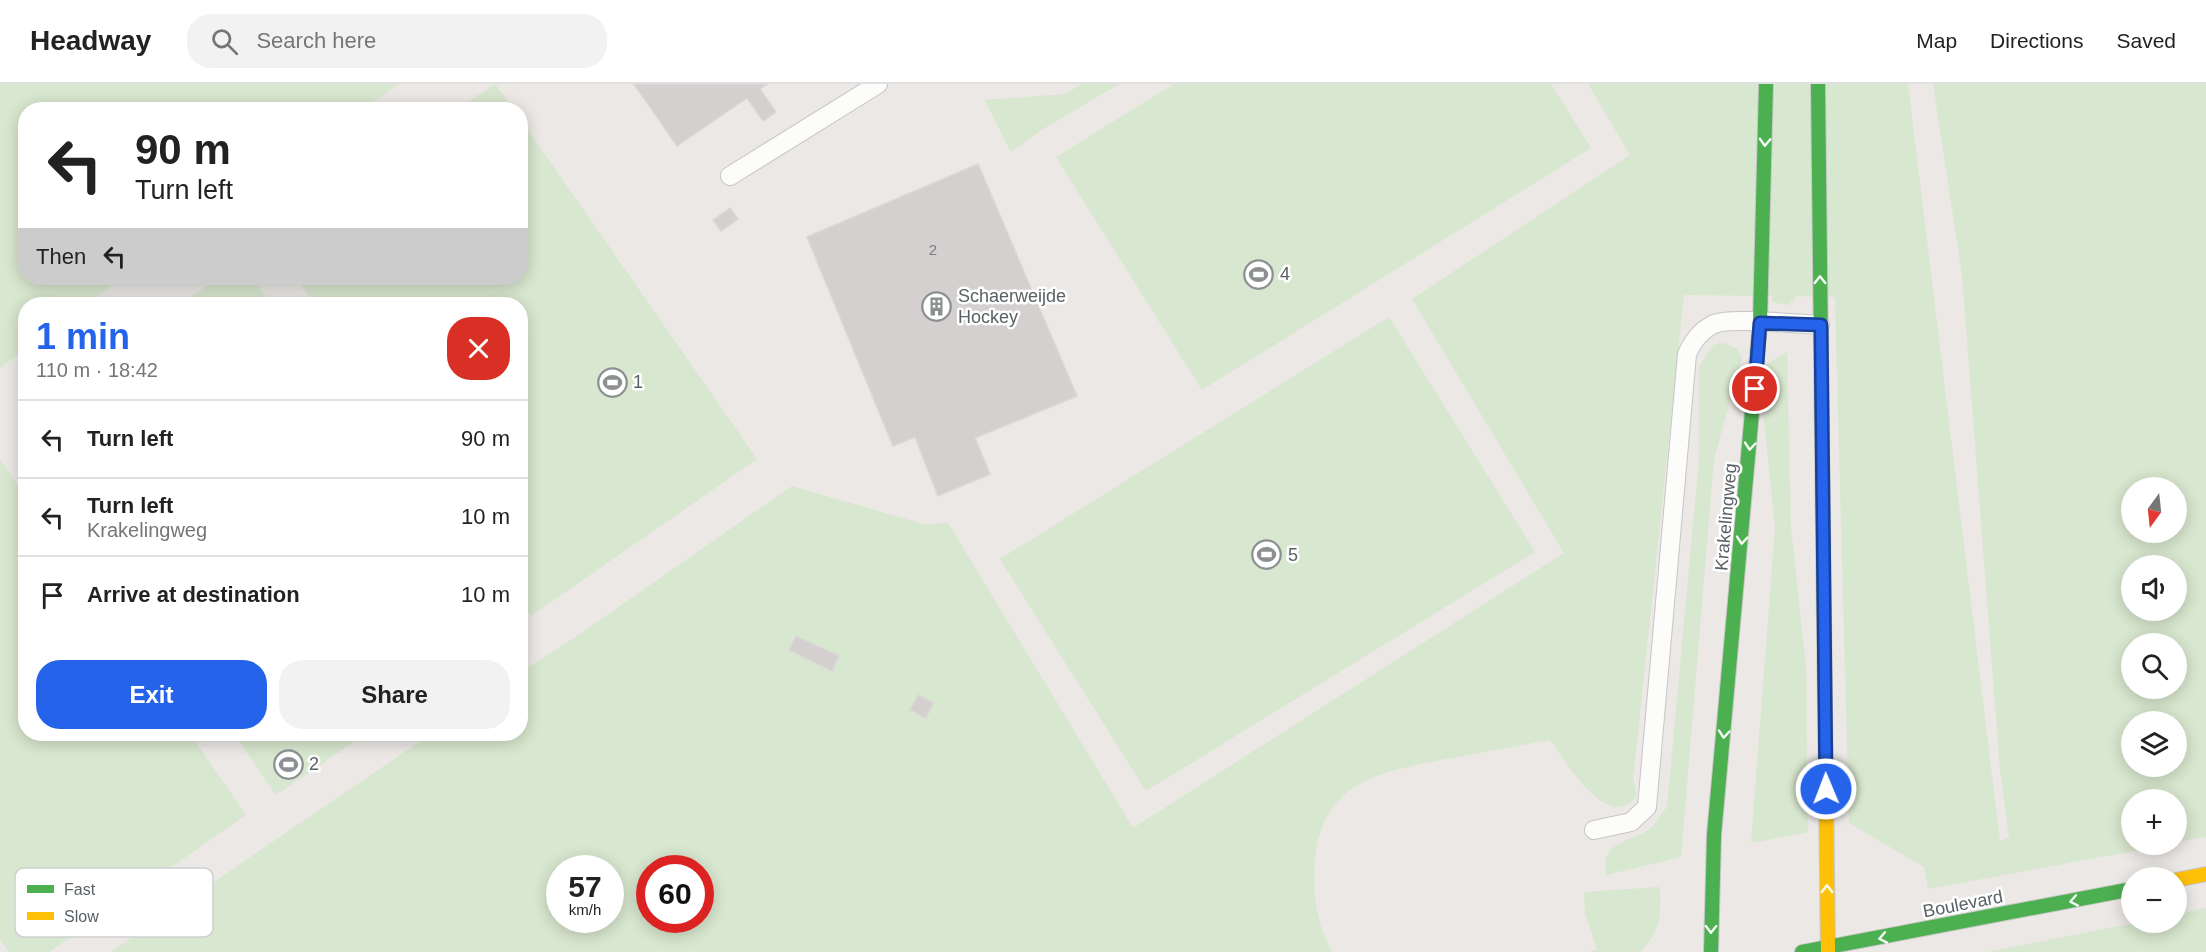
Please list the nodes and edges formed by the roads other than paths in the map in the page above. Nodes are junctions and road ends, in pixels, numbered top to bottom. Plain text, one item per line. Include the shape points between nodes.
1 (878, 84) edge
2 (1766, 84) edge
3 (1818, 84) edge
4 (730, 176) dead end
5 (1760, 323) junction
6 (1821, 325) junction
7 (1594, 830) dead end
8 (2206, 874) edge
9 (2187, 878) edge
10 (2121, 891) edge
11 (1828, 950) edge
12 (1711, 952) edge
13 (1802, 952) edge

1 - 4 lane
2 -> 5 main road, Krakelingweg
6 -> 3 main road
5 - 6 lane
5 - 7 lane via 1716,323 1701,332 1687,354 1647,807 1631,822
5 -> 12 main road, Krakelingweg via 1714,835
11 -> 6 main road
8 - 9 main road
10 -> 11 main road, Boulevard
11 - 13 main road, Boulevard

